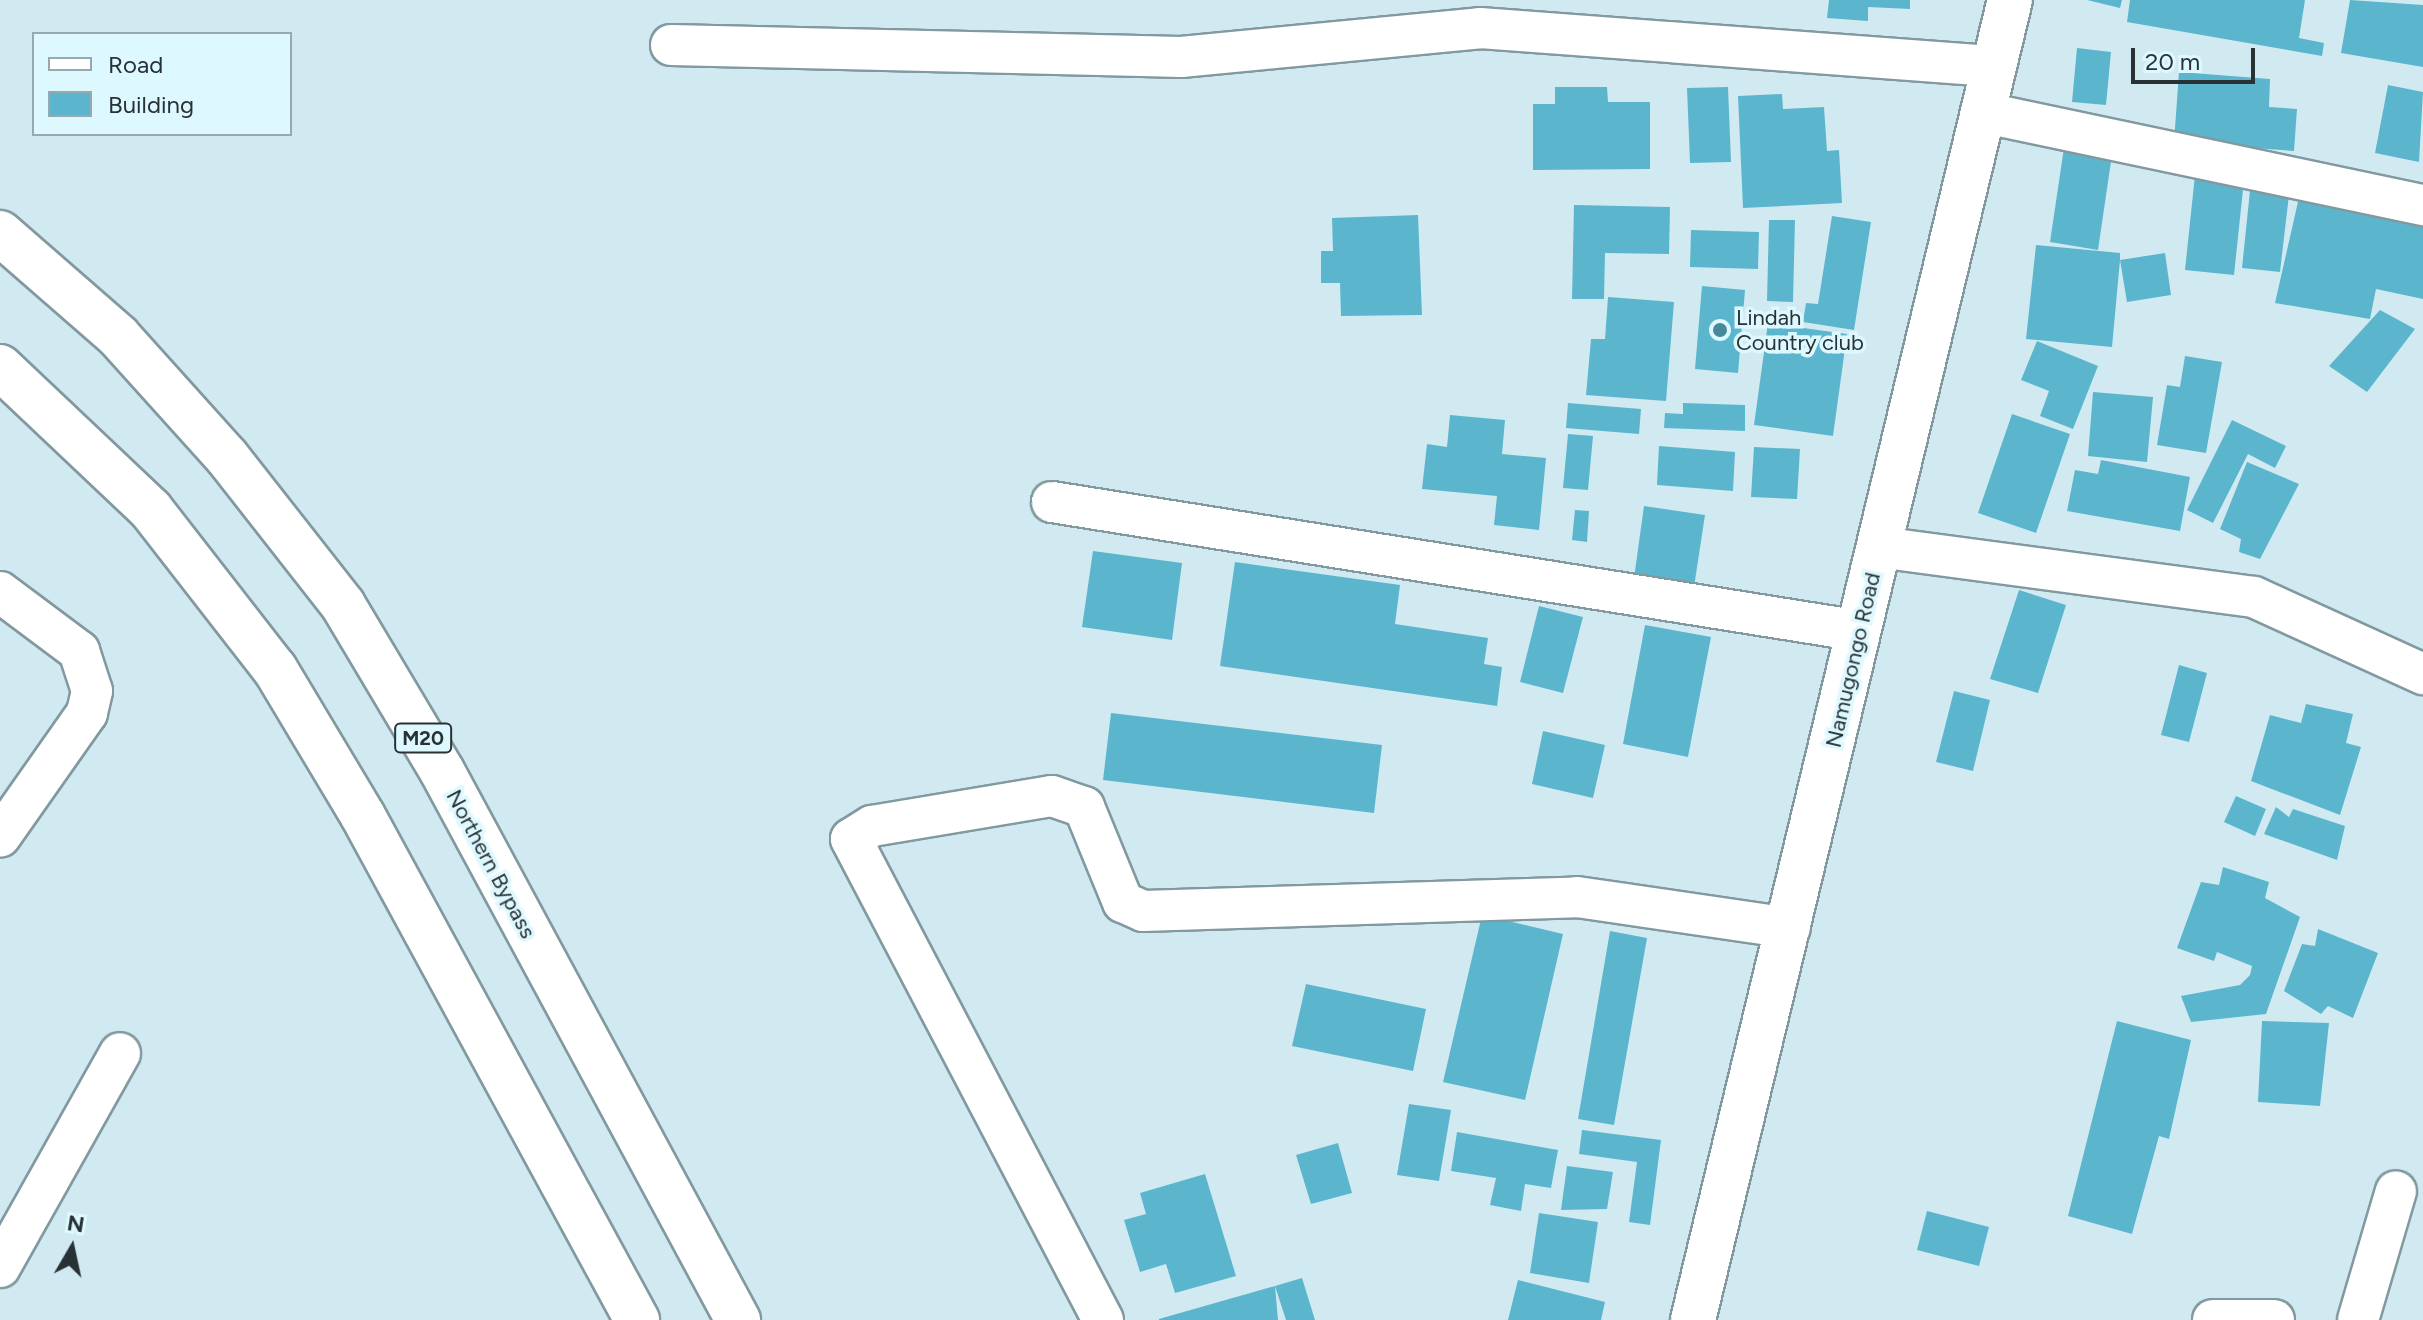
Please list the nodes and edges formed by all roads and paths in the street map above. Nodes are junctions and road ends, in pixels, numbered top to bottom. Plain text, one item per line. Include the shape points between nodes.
1 (2010, 0) edge
2 (671, 45) dead end
3 (1991, 66) junction
4 (1981, 112) junction
5 (2423, 205) edge
6 (0, 233) edge
7 (0, 367) edge
8 (1052, 502) dead end
9 (1879, 547) junction
10 (0, 592) edge
11 (1860, 631) junction
12 (2423, 674) edge
13 (0, 837) edge
14 (1790, 928) junction
15 (120, 1053) dead end
16 (2396, 1191) dead end
17 (0, 1267) edge
18 (637, 1320) edge
19 (738, 1320) edge
20 (1103, 1320) edge
21 (1693, 1320) edge
22 (2213, 1320) edge
23 (2274, 1320) edge
24 (2358, 1320) edge

1 - 3 main road, Namugongo Road
2 - 3 street via 1181,57 1480,28
3 - 4 main road, Namugongo Road
4 - 5 street
4 - 9 main road, Namugongo Road
6 - 19 main road, Northern Bypass / M20 via 118,336 227,457 343,605 442,771
7 - 18 main road via 151,510 275,669 363,816
8 - 11 street
9 - 11 main road, Namugongo Road
9 - 12 street via 2254,597
10 - 13 street via 79,651 92,691 87,713
11 - 14 main road, Namugongo Road
14 - 20 street via 1577,897 1143,911 1123,902 1084,807 1052,796 872,826 851,839
14 - 21 main road, Namugongo Road
15 - 17 street
16 - 24 street
22 - 23 street

